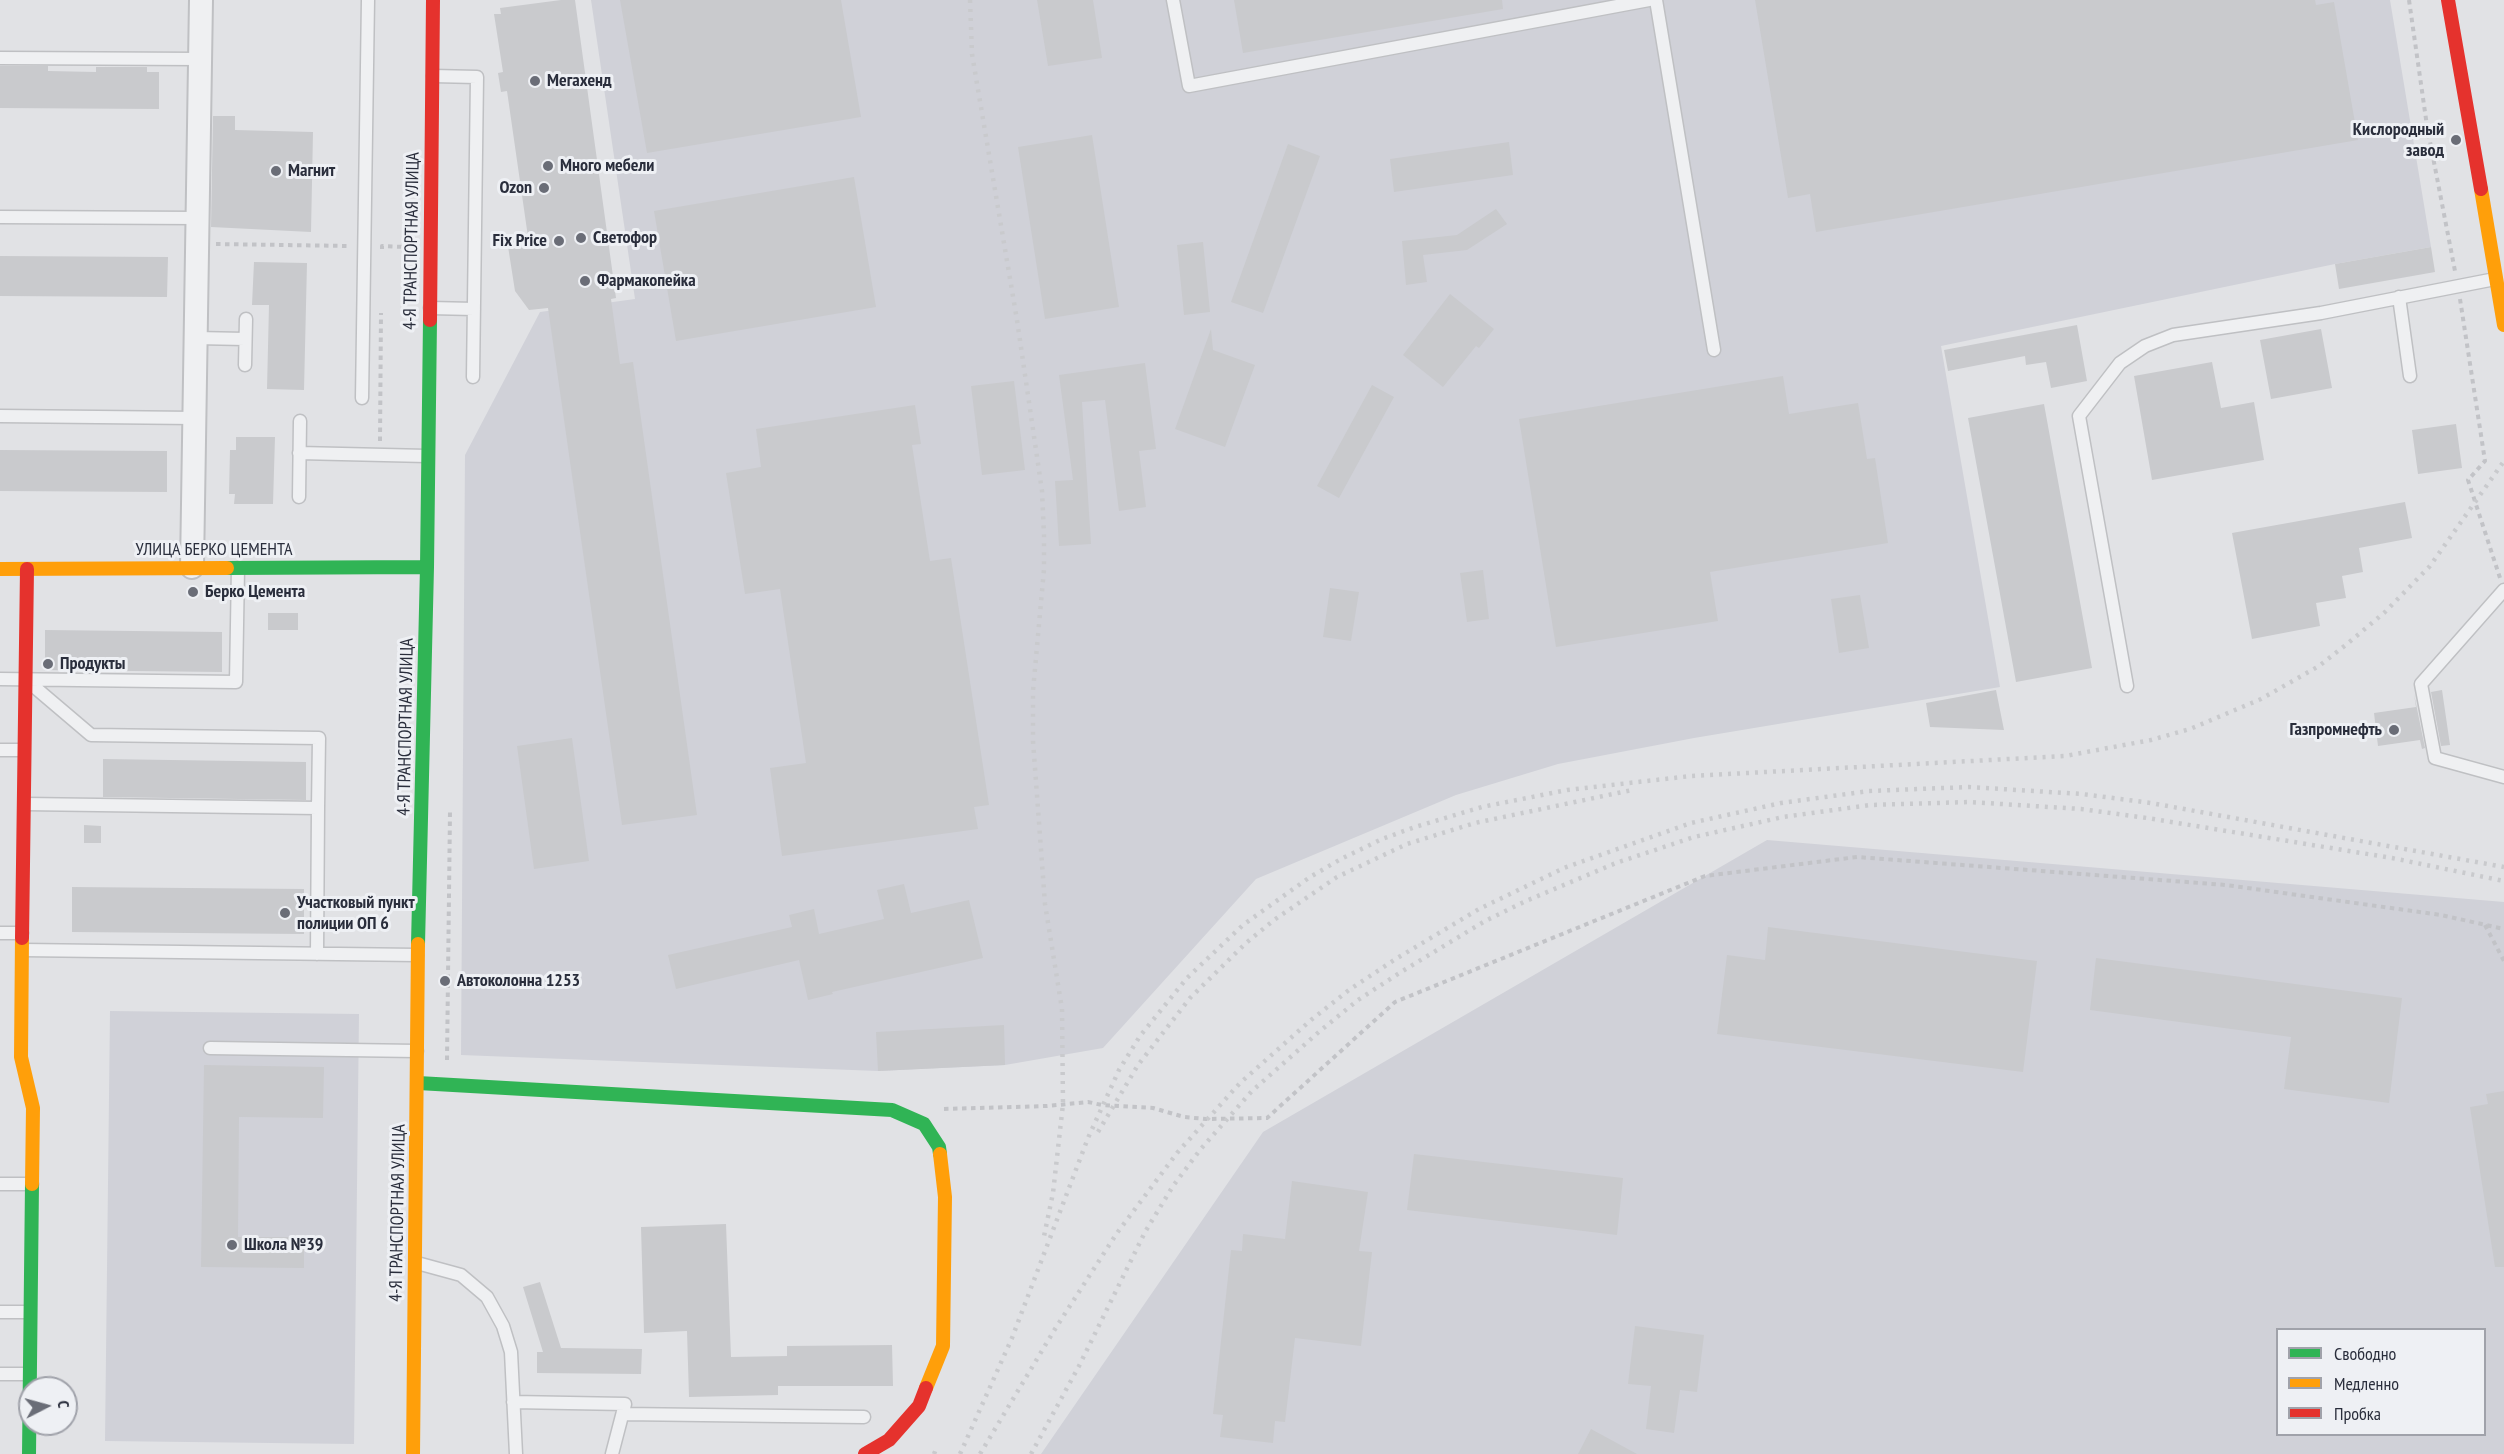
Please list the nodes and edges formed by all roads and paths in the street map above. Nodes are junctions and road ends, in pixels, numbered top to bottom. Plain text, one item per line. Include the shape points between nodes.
1 (201, 0) edge
2 (368, 0) edge
3 (433, 0) edge
4 (1173, 0) edge
5 (1649, 0) edge
6 (1656, 0) edge
7 (2448, 0) edge
8 (0, 58) edge
9 (200, 59) junction
10 (432, 76) junction
11 (0, 217) edge
12 (198, 218) junction
13 (382, 235) dead end
14 (197, 244) junction
15 (364, 246) junction
16 (382, 246) junction
17 (430, 247) junction
18 (382, 258) dead end
19 (2496, 278) junction
20 (2399, 297) junction
21 (381, 304) dead end
22 (430, 308) junction
23 (474, 309) junction
24 (246, 319) dead end
25 (2504, 326) edge
26 (196, 338) junction
27 (245, 339) junction
28 (1714, 350) dead end
29 (245, 365) dead end
30 (2410, 376) dead end
31 (473, 377) dead end
32 (362, 398) dead end
33 (0, 416) edge
34 (195, 418) junction
35 (300, 421) dead end
36 (299, 453) junction
37 (379, 455) junction
38 (428, 456) junction
39 (299, 497) dead end
40 (192, 567) junction
41 (238, 567) junction
42 (428, 567) junction
43 (0, 569) edge
44 (27, 569) junction
45 (2504, 590) edge
46 (0, 679) edge
47 (25, 680) junction
48 (2127, 686) dead end
49 (0, 750) edge
50 (24, 750) junction
51 (2504, 777) edge
52 (24, 804) junction
53 (318, 808) junction
54 (2484, 924) junction
55 (2504, 928) edge
56 (0, 933) edge
57 (22, 933) junction
58 (22, 950) junction
59 (317, 954) junction
60 (418, 955) junction
61 (2504, 961) edge
62 (210, 1048) dead end
63 (418, 1051) junction
64 (418, 1083) junction
65 (939, 1109) dead end
66 (0, 1184) edge
67 (32, 1184) junction
68 (416, 1263) junction
69 (0, 1312) edge
70 (31, 1312) junction
71 (0, 1374) edge
72 (30, 1374) junction
73 (513, 1402) junction
74 (623, 1414) junction
75 (864, 1417) dead end
76 (29, 1454) edge
77 (413, 1454) edge
78 (516, 1454) edge
79 (612, 1454) edge
80 (865, 1454) edge

1 - 9 street
2 - 15 lane
3 - 10 main road, 4-Я ТРАНСПОРТНАЯ УЛИЦА
4 - 5 lane via 1189,86
6 - 28 lane
7 - 19 main road
8 - 9 lane
9 - 12 street
10 - 17 main road, 4-Я ТРАНСПОРТНАЯ УЛИЦА
10 - 23 lane via 477,77
11 - 12 lane
12 - 14 street
13 - 16 path
14 - 15 path
14 - 26 street
15 - 16 path
15 - 32 lane
16 - 17 path
16 - 18 path
17 - 22 main road, 4-Я ТРАНСПОРТНАЯ УЛИЦА
19 - 20 lane
19 - 25 main road
20 - 30 lane
20 - 48 lane via 2173,335 2145,346 2120,363 2079,416
21 - 37 path
22 - 23 lane
22 - 38 main road, 4-Я ТРАНСПОРТНАЯ УЛИЦА
23 - 31 lane
24 - 27 lane
26 - 27 lane
26 - 34 street
27 - 29 lane
33 - 34 lane
34 - 40 street
35 - 36 lane
36 - 37 lane
36 - 39 lane
37 - 38 lane
38 - 42 main road, 4-Я ТРАНСПОРТНАЯ УЛИЦА
40 - 41 main road, УЛИЦА БЕРКО ЦЕМЕНТА
40 - 44 main road, УЛИЦА БЕРКО ЦЕМЕНТА
41 - 42 main road, УЛИЦА БЕРКО ЦЕМЕНТА
41 - 47 lane via 236,682
42 - 60 main road, 4-Я ТРАНСПОРТНАЯ УЛИЦА
43 - 44 main road, УЛИЦА БЕРКО ЦЕМЕНТА
44 - 47 main road
45 - 51 lane via 2421,684 2435,758
46 - 47 lane
47 - 50 main road
47 - 53 lane via 91,735 319,738
49 - 50 lane
50 - 52 main road
52 - 53 lane
52 - 57 main road
53 - 59 lane
54 - 55 path
54 - 61 path
54 - 65 path via 2226,885 1857,857 1705,876 1395,1002 1267,1118 1206,1119 1153,1108 1088,1102
56 - 57 lane
57 - 58 main road
58 - 59 lane
58 - 67 main road via 21,1057 33,1107
59 - 60 lane
60 - 63 main road, 4-Я ТРАНСПОРТНАЯ УЛИЦА
62 - 63 lane
63 - 64 main road, 4-Я ТРАНСПОРТНАЯ УЛИЦА
64 - 68 main road, 4-Я ТРАНСПОРТНАЯ УЛИЦА
64 - 80 main road via 892,1110 924,1125 939,1147 945,1197 943,1346 919,1406 889,1440
66 - 67 lane
67 - 70 main road
68 - 73 lane via 461,1275 487,1297 503,1326 511,1352
68 - 77 main road, 4-Я ТРАНСПОРТНАЯ УЛИЦА
69 - 70 lane
70 - 72 main road
71 - 72 lane
72 - 76 main road
73 - 74 lane via 625,1404
73 - 78 lane
74 - 75 lane
74 - 79 lane

